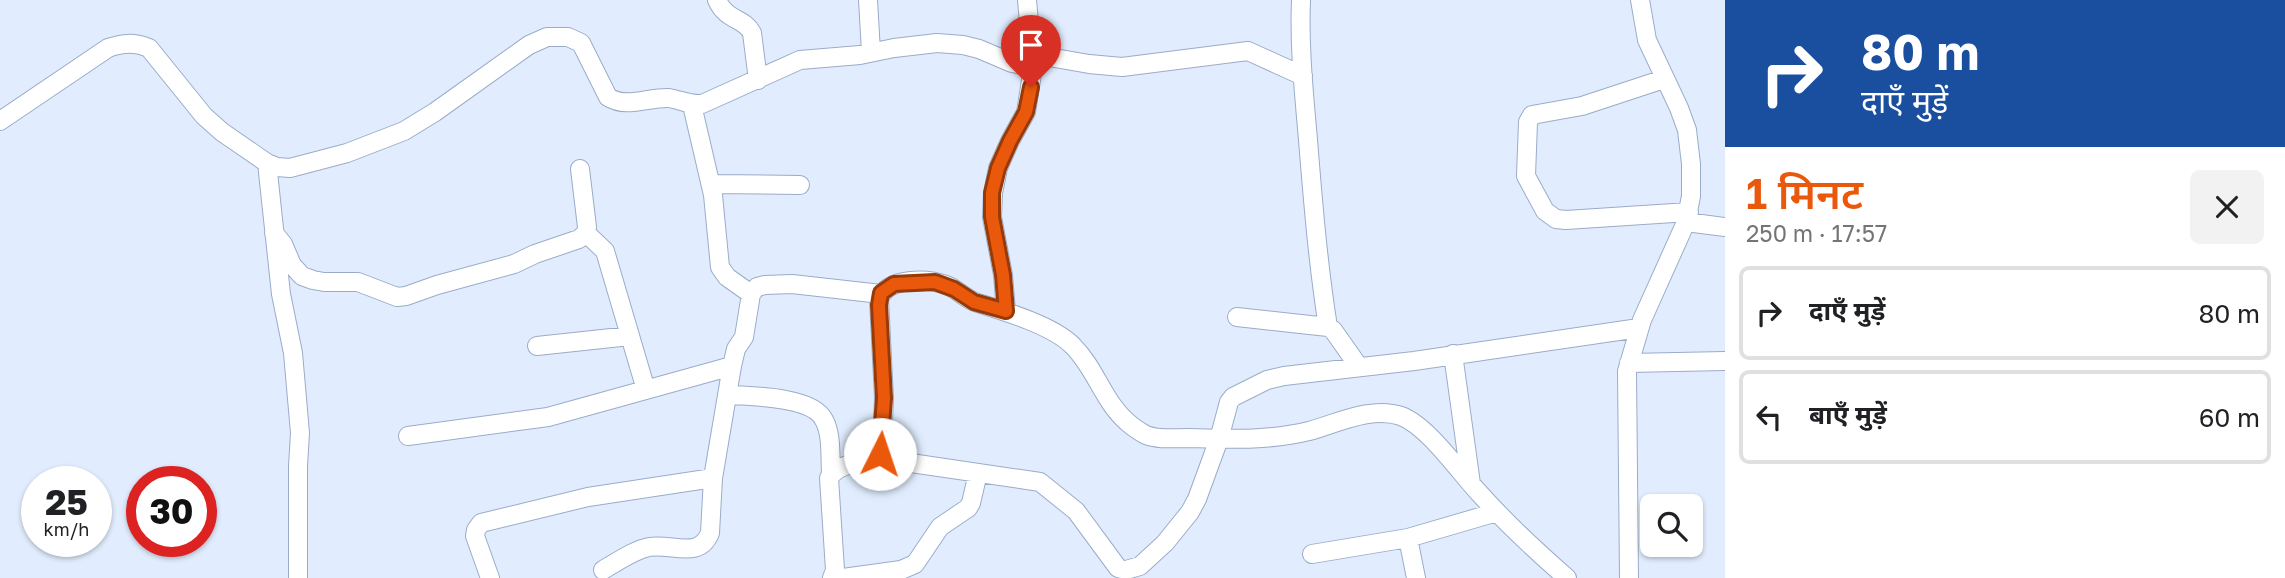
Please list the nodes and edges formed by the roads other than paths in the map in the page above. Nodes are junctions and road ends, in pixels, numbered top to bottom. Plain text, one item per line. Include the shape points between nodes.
1 (717, 0) edge
2 (868, 0) edge
3 (1027, 0) edge
4 (1301, 0) edge
5 (1640, 0) edge
6 (871, 52) junction
7 (1033, 60) junction
8 (1303, 76) junction
9 (758, 79) junction
10 (1664, 79) junction
11 (692, 105) junction
12 (0, 121) edge
13 (267, 163) junction
14 (580, 169) dead end
15 (711, 184) junction
16 (800, 185) dead end
17 (1687, 217) junction
18 (1725, 227) edge
19 (274, 233) junction
20 (586, 233) junction
21 (881, 293) junction
22 (751, 294) junction
23 (1006, 311) junction
24 (1237, 317) dead end
25 (1328, 327) junction
26 (1639, 328) junction
27 (630, 336) junction
28 (537, 346) dead end
29 (1453, 354) junction
30 (1725, 361) edge
31 (1629, 363) junction
32 (733, 366) junction
33 (1359, 367) junction
34 (646, 390) junction
35 (727, 396) junction
36 (408, 436) dead end
37 (1219, 439) junction
38 (877, 458) junction
39 (831, 473) junction
40 (978, 473) junction
41 (713, 478) junction
42 (1471, 484) junction
43 (1497, 512) junction
44 (1408, 538) junction
45 (1312, 554) dead end
46 (603, 570) dead end
47 (298, 578) edge
48 (490, 578) edge
49 (832, 578) edge
50 (843, 578) edge
51 (1416, 578) edge
52 (1567, 578) edge
53 (1629, 578) edge

1 - 9 street via 723,12 749,27
2 - 6 street
3 - 7 street
4 - 8 street
5 - 10 street via 1647,40
6 - 7 street via 937,43 979,48 1012,63
6 - 9 street via 810,58
7 - 8 street via 1122,67 1248,51
7 - 23 street via 1026,112 998,168 992,193
8 - 25 street
9 - 11 street
10 - 17 street via 1686,130 1691,164
10 - 17 street via 1582,106 1532,116 1526,176 1545,211 1556,219
11 - 13 street via 668,98 616,102 608,97 581,43 568,37 547,37 404,131 290,168
11 - 15 street
12 - 13 street via 108,48 138,44 149,48 222,132
13 - 19 street
14 - 20 street
15 - 16 street
15 - 22 street via 720,267
17 - 18 street
17 - 26 street
19 - 20 street via 302,276 313,281 358,282 397,297 514,264
19 - 47 street via 300,433
20 - 27 street via 605,251
21 - 22 street via 792,284 765,285
21 - 23 street via 894,284 935,282 974,302
21 - 38 street via 884,398 882,448
22 - 32 street via 744,337
23 - 37 street via 1076,348 1111,405 1131,426 1163,438
24 - 25 street
25 - 33 street
26 - 29 street
26 - 31 street
27 - 28 street
27 - 34 street
29 - 33 street
29 - 42 street
30 - 31 street
31 - 53 street
32 - 34 street
32 - 35 street
33 - 37 street via 1284,376 1240,392 1229,402
34 - 36 street via 548,417
35 - 39 street via 772,397 820,413 827,427
35 - 41 street
37 - 40 street via 1190,512 1149,559 1126,570 1112,562 1068,502 1040,482
37 - 42 street via 1255,440 1375,413 1391,414 1421,428
38 - 39 street
38 - 40 street
39 - 49 street
40 - 50 street via 968,508 940,527 915,564
41 - 46 street via 710,533 701,546 648,547
41 - 48 street via 588,498 481,523 475,536
42 - 43 street
43 - 44 street
43 - 52 street
44 - 45 street
44 - 51 street

